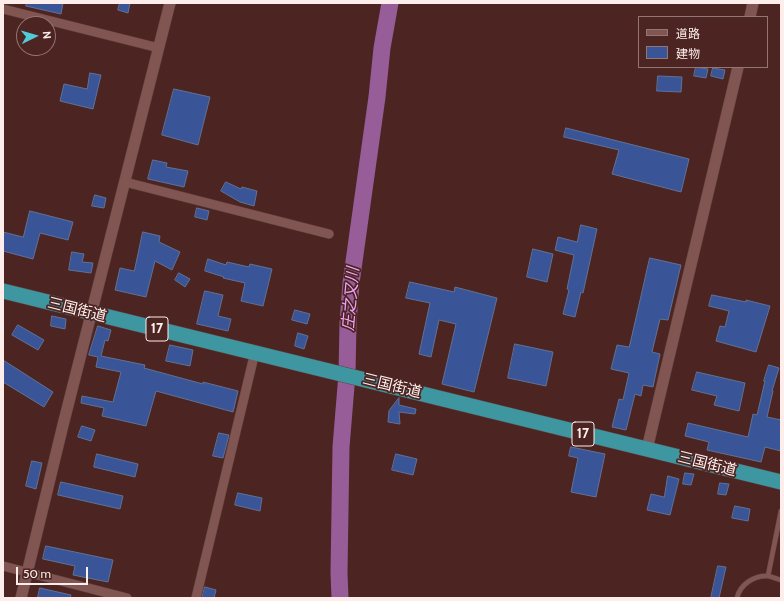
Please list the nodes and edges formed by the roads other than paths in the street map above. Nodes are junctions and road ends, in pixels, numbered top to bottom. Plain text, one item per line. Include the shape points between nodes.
1 (170, 3) edge
2 (753, 3) edge
3 (3, 9) edge
4 (750, 16) edge
5 (159, 48) junction
6 (738, 68) edge
7 (125, 182) junction
8 (329, 234) dead end
9 (3, 291) edge
10 (92, 313) junction
11 (255, 352) junction
12 (647, 449) junction
13 (781, 482) edge
14 (781, 511) edge
15 (3, 566) edge
16 (26, 573) junction
17 (768, 576) junction
18 (781, 580) edge
19 (21, 598) edge
20 (128, 598) edge
21 (196, 598) edge
22 (737, 598) edge

1 - 5 street
2 - 4 street
3 - 5 street
5 - 7 street
6 - 12 street
7 - 8 street
7 - 10 street
9 - 10 highway, 三国街道 / 17
10 - 11 highway, 三国街道 / 17
10 - 16 street
11 - 12 highway, 三国街道 / 17
11 - 21 street
12 - 13 highway, 三国街道 / 17
14 - 17 lane
15 - 16 street
16 - 19 street
16 - 20 street
17 - 18 lane
17 - 22 lane via 745,583

